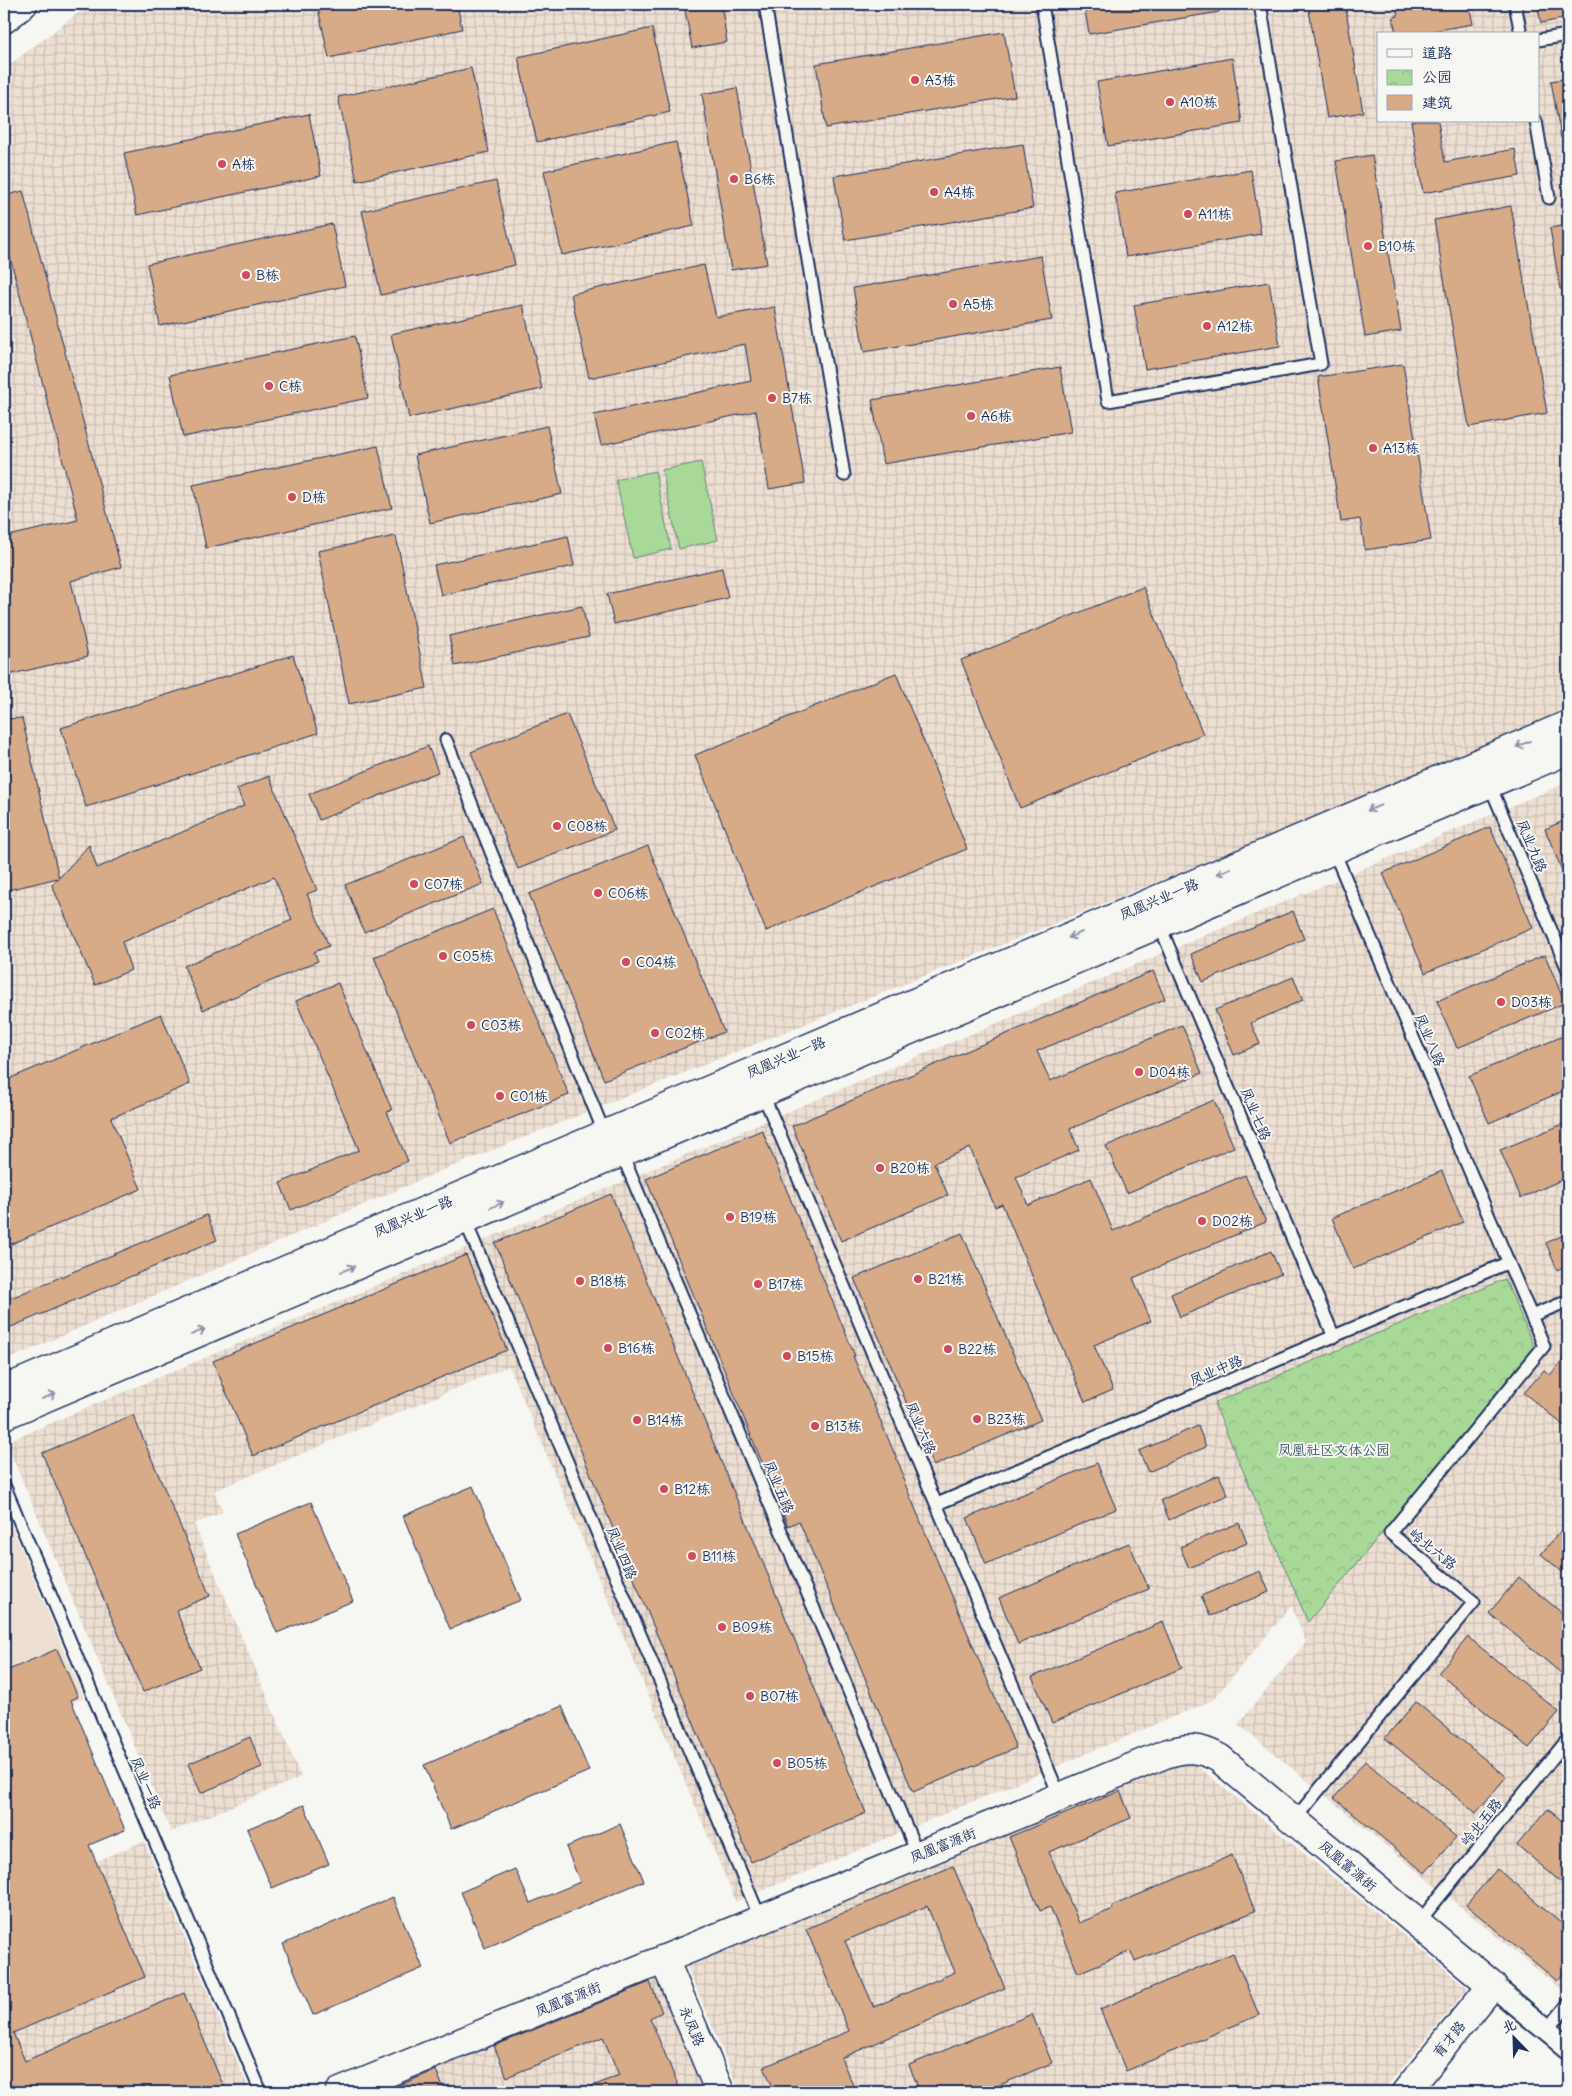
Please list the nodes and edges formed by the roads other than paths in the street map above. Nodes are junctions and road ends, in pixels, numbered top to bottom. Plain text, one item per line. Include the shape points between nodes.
1 (23, 4) edge
2 (765, 4) edge
3 (1042, 4) edge
4 (1260, 4) edge
5 (1515, 4) edge
6 (4, 19) edge
7 (1520, 32) edge
8 (1568, 35) edge
9 (1540, 40) edge
10 (1536, 122) edge
11 (1549, 198) dead end
12 (844, 475) dead end
13 (1568, 725) edge
14 (446, 740) dead end
15 (1568, 750) edge
16 (1485, 773) junction
17 (1329, 839) junction
18 (1155, 913) junction
19 (1568, 970) edge
20 (758, 1082) junction
21 (613, 1143) junction
22 (460, 1208) junction
23 (1508, 1263) junction
24 (1568, 1301) edge
25 (1531, 1316) junction
26 (1334, 1336) junction
27 (4, 1390) edge
28 (4, 1415) edge
29 (4, 1485) edge
30 (937, 1504) junction
31 (1568, 1739) edge
32 (1060, 1797) junction
33 (1294, 1820) junction
34 (918, 1855) junction
35 (761, 1920) junction
36 (1418, 1923) junction
37 (664, 1960) junction
38 (1492, 1985) junction
39 (1568, 2004) edge
40 (1546, 2030) junction
41 (1568, 2048) edge
42 (260, 2092) edge
43 (340, 2092) edge
44 (720, 2092) edge
45 (1406, 2092) edge

1 - 6 street
2 - 12 lane
3 - 4 lane via 1108,400 1321,364
5 - 7 lane
8 - 9 lane
10 - 11 lane
13 -> 16 street, 凤凰兴业一路
14 - 21 lane, 凤业五路
15 - 16 street, 凤凰兴业一路
16 - 17 street, 凤凰兴业一路
16 - 19 lane, 凤业九路
17 - 18 street, 凤凰兴业一路
17 - 23 lane, 凤业八路
18 - 20 street, 凤凰兴业一路
18 - 26 lane, 凤业七路
20 - 21 street, 凤凰兴业一路
20 - 30 lane, 凤业六路
21 - 22 street, 凤凰兴业一路
21 - 34 lane, 凤业五路
22 - 27 street, 凤凰兴业一路
28 -> 22 street, 凤凰兴业一路
22 - 35 lane, 凤业四路
23 - 25 lane, 岭北六路
23 - 26 lane, 凤业中路
24 - 25 lane
25 - 33 lane, 岭北六路 via 1544,1346 1390,1533 1474,1602
26 - 30 lane, 凤业中路
29 - 42 lane, 凤业一路
30 - 32 lane, 凤业六路
31 - 36 lane, 岭北五路
32 - 33 street, 凤凰富源街 via 1181,1748 1194,1748 1219,1758
32 - 34 street, 凤凰富源街
33 - 36 street, 凤凰富源街
34 - 35 street, 凤凰富源街
35 - 37 street, 凤凰富源街
36 - 38 street, 凤凰富源街
37 - 43 street, 凤凰富源街
37 - 44 street, 永凤路
38 - 40 street
38 - 45 street, 育才路
39 - 40 lane
40 - 41 street

